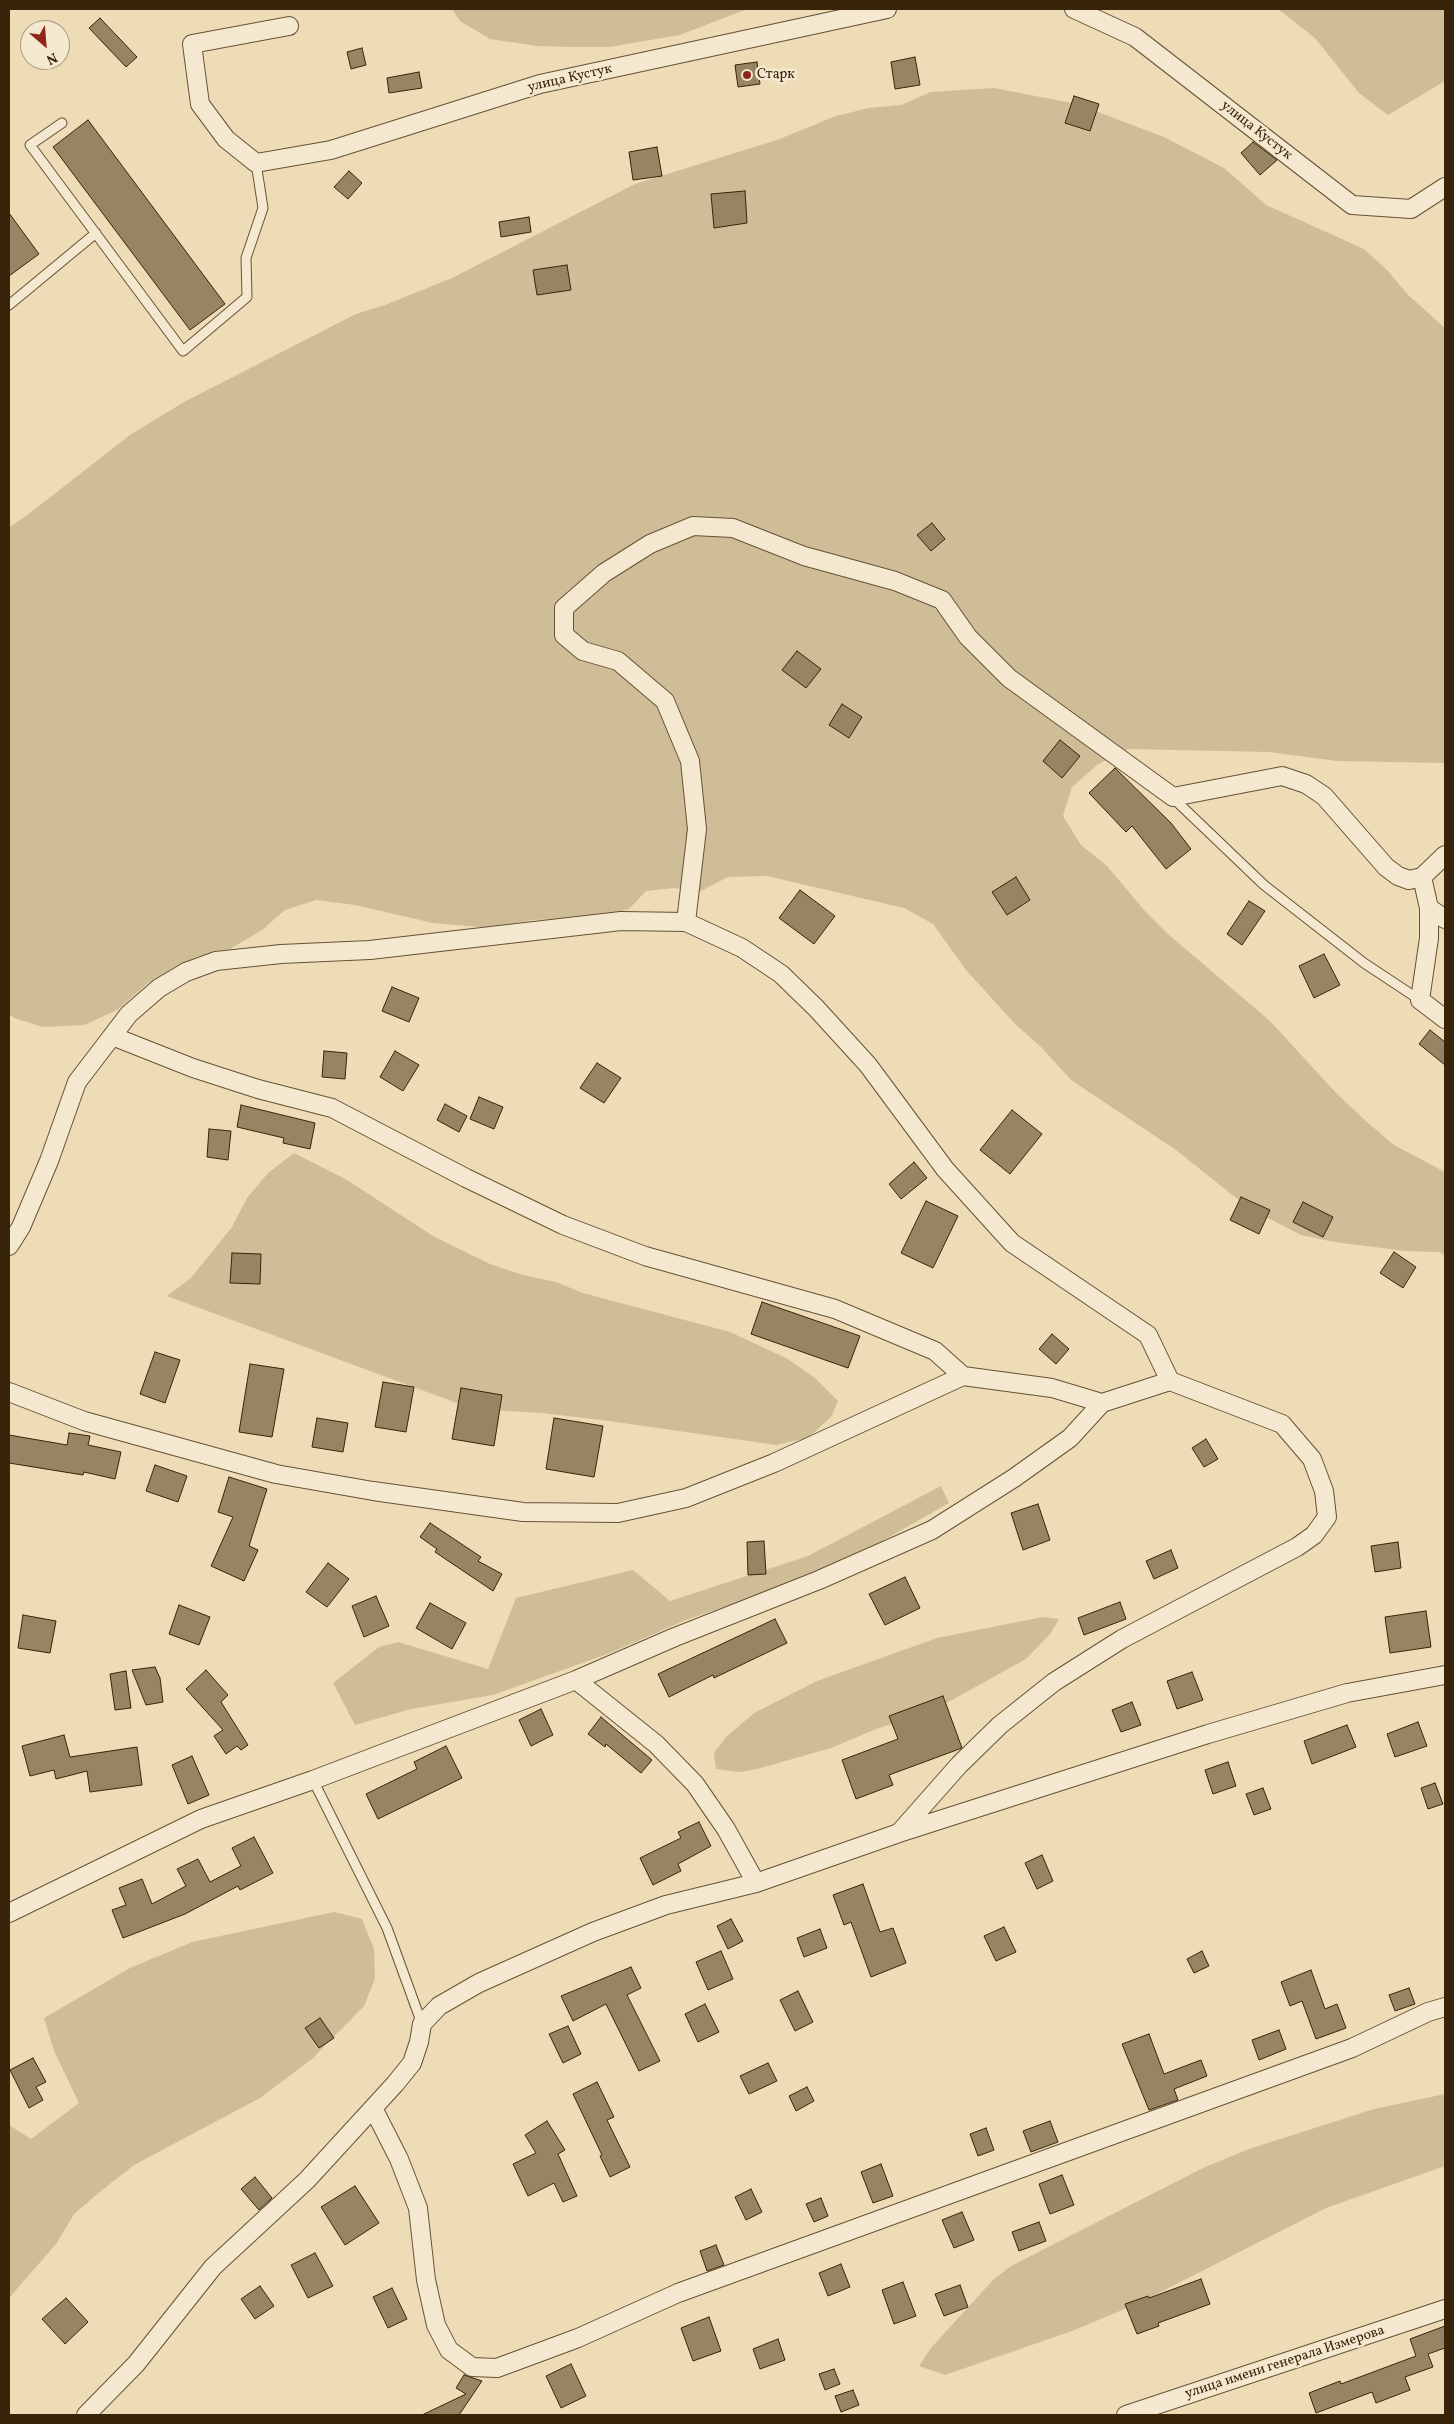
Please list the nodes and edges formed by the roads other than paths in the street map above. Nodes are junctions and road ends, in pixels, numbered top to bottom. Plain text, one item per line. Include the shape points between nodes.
1 (887, 9) edge
2 (1074, 9) edge
3 (289, 26) dead end
4 (62, 123) dead end
5 (256, 163) junction
6 (1445, 188) edge
7 (96, 233) junction
8 (9, 306) edge
9 (1173, 798) junction
10 (1445, 855) edge
11 (1422, 877) junction
12 (1429, 908) junction
13 (1445, 919) edge
14 (686, 922) junction
15 (1420, 1000) junction
16 (1445, 1019) edge
17 (112, 1036) junction
18 (9, 1246) edge
19 (963, 1376) junction
20 (1170, 1381) junction
21 (9, 1392) edge
22 (1102, 1404) junction
23 (1445, 1675) edge
24 (576, 1680) junction
25 (314, 1780) junction
26 (898, 1833) junction
27 (756, 1882) junction
28 (9, 1913) edge
29 (1445, 2007) edge
30 (422, 2024) junction
31 (373, 2108) junction
32 (1445, 2309) edge
33 (86, 2415) edge
34 (1126, 2415) edge

1 - 5 street, улица Кустук via 540,84 331,150
2 - 6 street, улица Кустук via 1135,37 1352,205 1411,210
3 - 5 street via 192,44 200,104 226,139
4 - 7 lane via 30,145
5 - 7 lane via 263,208 246,258 247,297 183,351
7 - 8 lane
9 - 11 street via 1282,776 1306,784 1324,796 1386,867 1398,876 1409,880
9 - 14 street via 1009,678 968,637 942,600 894,581 804,556 733,528 694,526 650,544 604,573 564,608 564,636 583,651 618,661 665,701 690,761 696,829
9 - 15 lane via 1264,886 1364,963
10 - 11 street
11 - 12 street
12 - 13 street
12 - 15 street via 1429,938
14 - 17 street via 621,921 370,950 281,954 216,962 186,972 159,988 129,1014
14 - 20 street via 742,948 781,974 868,1065 945,1169 1012,1243 1148,1335
15 - 16 street
17 - 18 street via 77,1082 49,1161 21,1227
17 - 19 street via 230,1080 332,1108 563,1225 645,1256 835,1309 935,1351
19 - 21 street via 774,1463 694,1495 618,1513 523,1512 373,1492 276,1474 84,1421
19 - 22 street via 1052,1388
20 - 22 street
20 - 26 street via 1282,1424 1312,1459 1324,1491 1328,1517 1314,1535 1297,1546 1122,1639 1054,1682 1000,1725
22 - 24 street via 1070,1438 932,1530
23 - 26 street via 1338,1696
24 - 25 street
24 - 27 street via 656,1744 695,1784 726,1829
25 - 28 street via 201,1819
25 - 30 lane via 387,1928
26 - 27 street
27 - 30 street via 666,1905 593,1932 479,1983 439,2006
29 - 31 street via 1352,2048 678,2293 578,2338 497,2368 472,2366 449,2350 436,2325 426,2280 418,2208 399,2159
30 - 31 street via 412,2063
31 - 33 street via 307,2180 213,2267 136,2364
32 - 34 street, улица имени генерала Измерова

